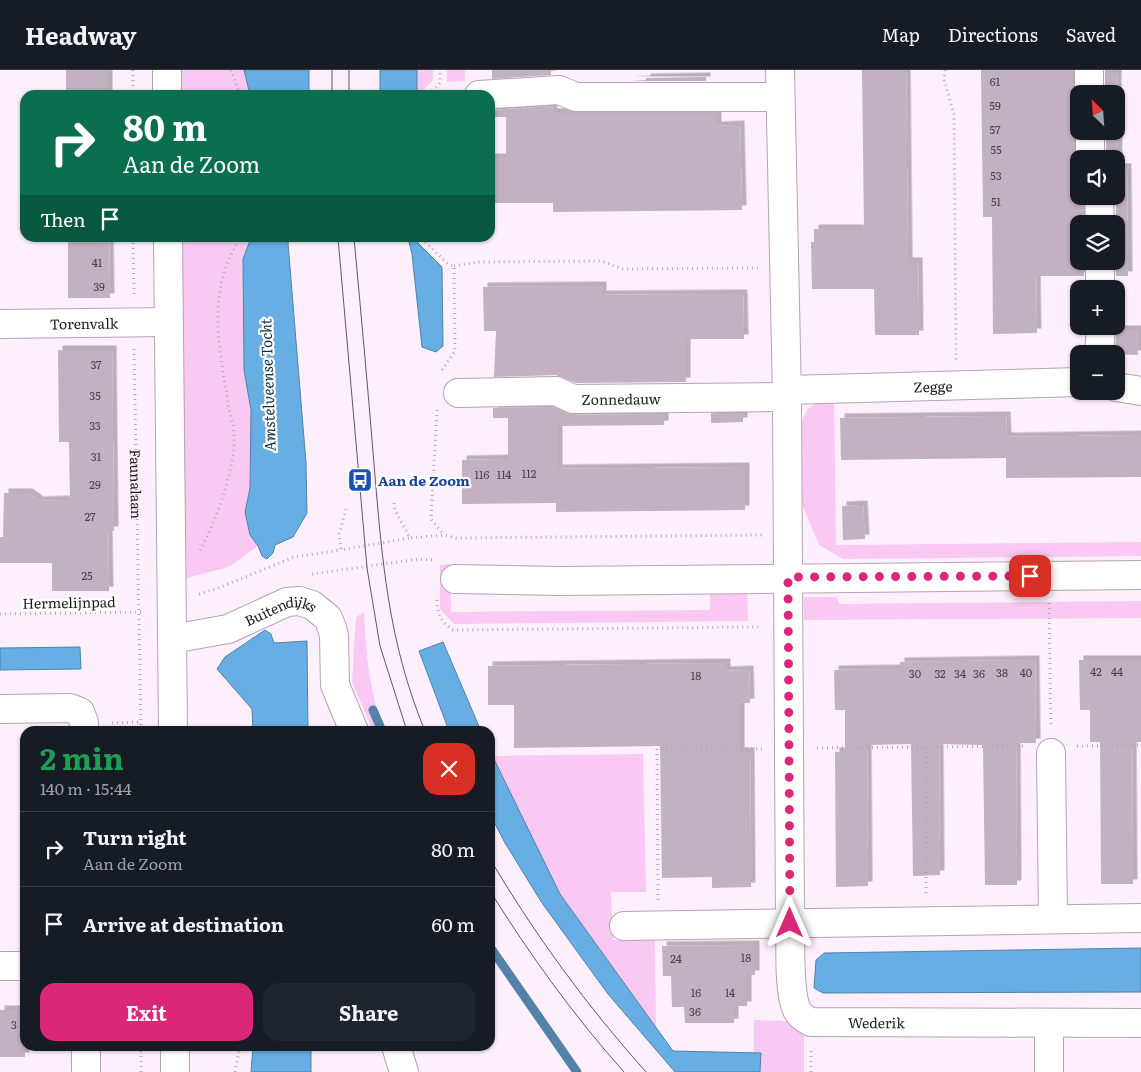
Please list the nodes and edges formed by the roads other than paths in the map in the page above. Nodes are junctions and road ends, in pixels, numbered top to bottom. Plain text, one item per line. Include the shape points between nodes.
1 (167, 70) edge
2 (780, 70) edge
3 (1089, 70) edge
4 (1089, 85) edge
5 (167, 90) edge
6 (495, 94) edge
7 (780, 97) junction
8 (168, 242) edge
9 (169, 322) junction
10 (0, 324) edge
11 (1070, 382) edge
12 (1125, 388) edge
13 (1141, 391) edge
14 (787, 393) junction
15 (448, 398) road end
16 (1141, 575) edge
17 (788, 577) junction
18 (443, 581) road end
19 (172, 639) junction
20 (0, 709) edge
21 (84, 726) edge
22 (173, 726) edge
23 (352, 726) edge
24 (1051, 749) road end
25 (1141, 918) edge
26 (1054, 919) junction
27 (790, 923) junction
28 (624, 926) dead end
29 (0, 966) edge
30 (20, 966) edge
31 (1048, 1023) junction
32 (1141, 1023) edge
33 (86, 1051) edge
34 (174, 1051) edge
35 (398, 1051) edge
36 (86, 1072) edge
37 (175, 1072) edge
38 (404, 1072) edge
39 (1049, 1072) edge

1 - 5 street
2 - 7 street
3 - 4 street
6 - 7 street via 559,90 576,97
7 - 14 street
8 - 9 street
9 - 10 street, Torenvalk
9 - 19 street
11 - 14 street, Zegge
12 - 13 street
14 - 15 street, Zonnedauw via 574,399 556,391
14 - 17 street
16 - 17 street
17 - 18 street
17 - 27 street, Wederik
19 - 22 street
19 - 23 street, Buitendijks via 228,629 287,602 312,605 328,618 332,628 335,685
20 - 21 street via 70,708 80,712
24 - 26 street
25 - 26 street
26 - 27 street
27 - 28 street
27 - 31 street, Wederik via 793,998 797,1010 811,1022
29 - 30 street
31 - 32 street, Wederik
31 - 39 street
33 - 36 street
34 - 37 street
35 - 38 street

